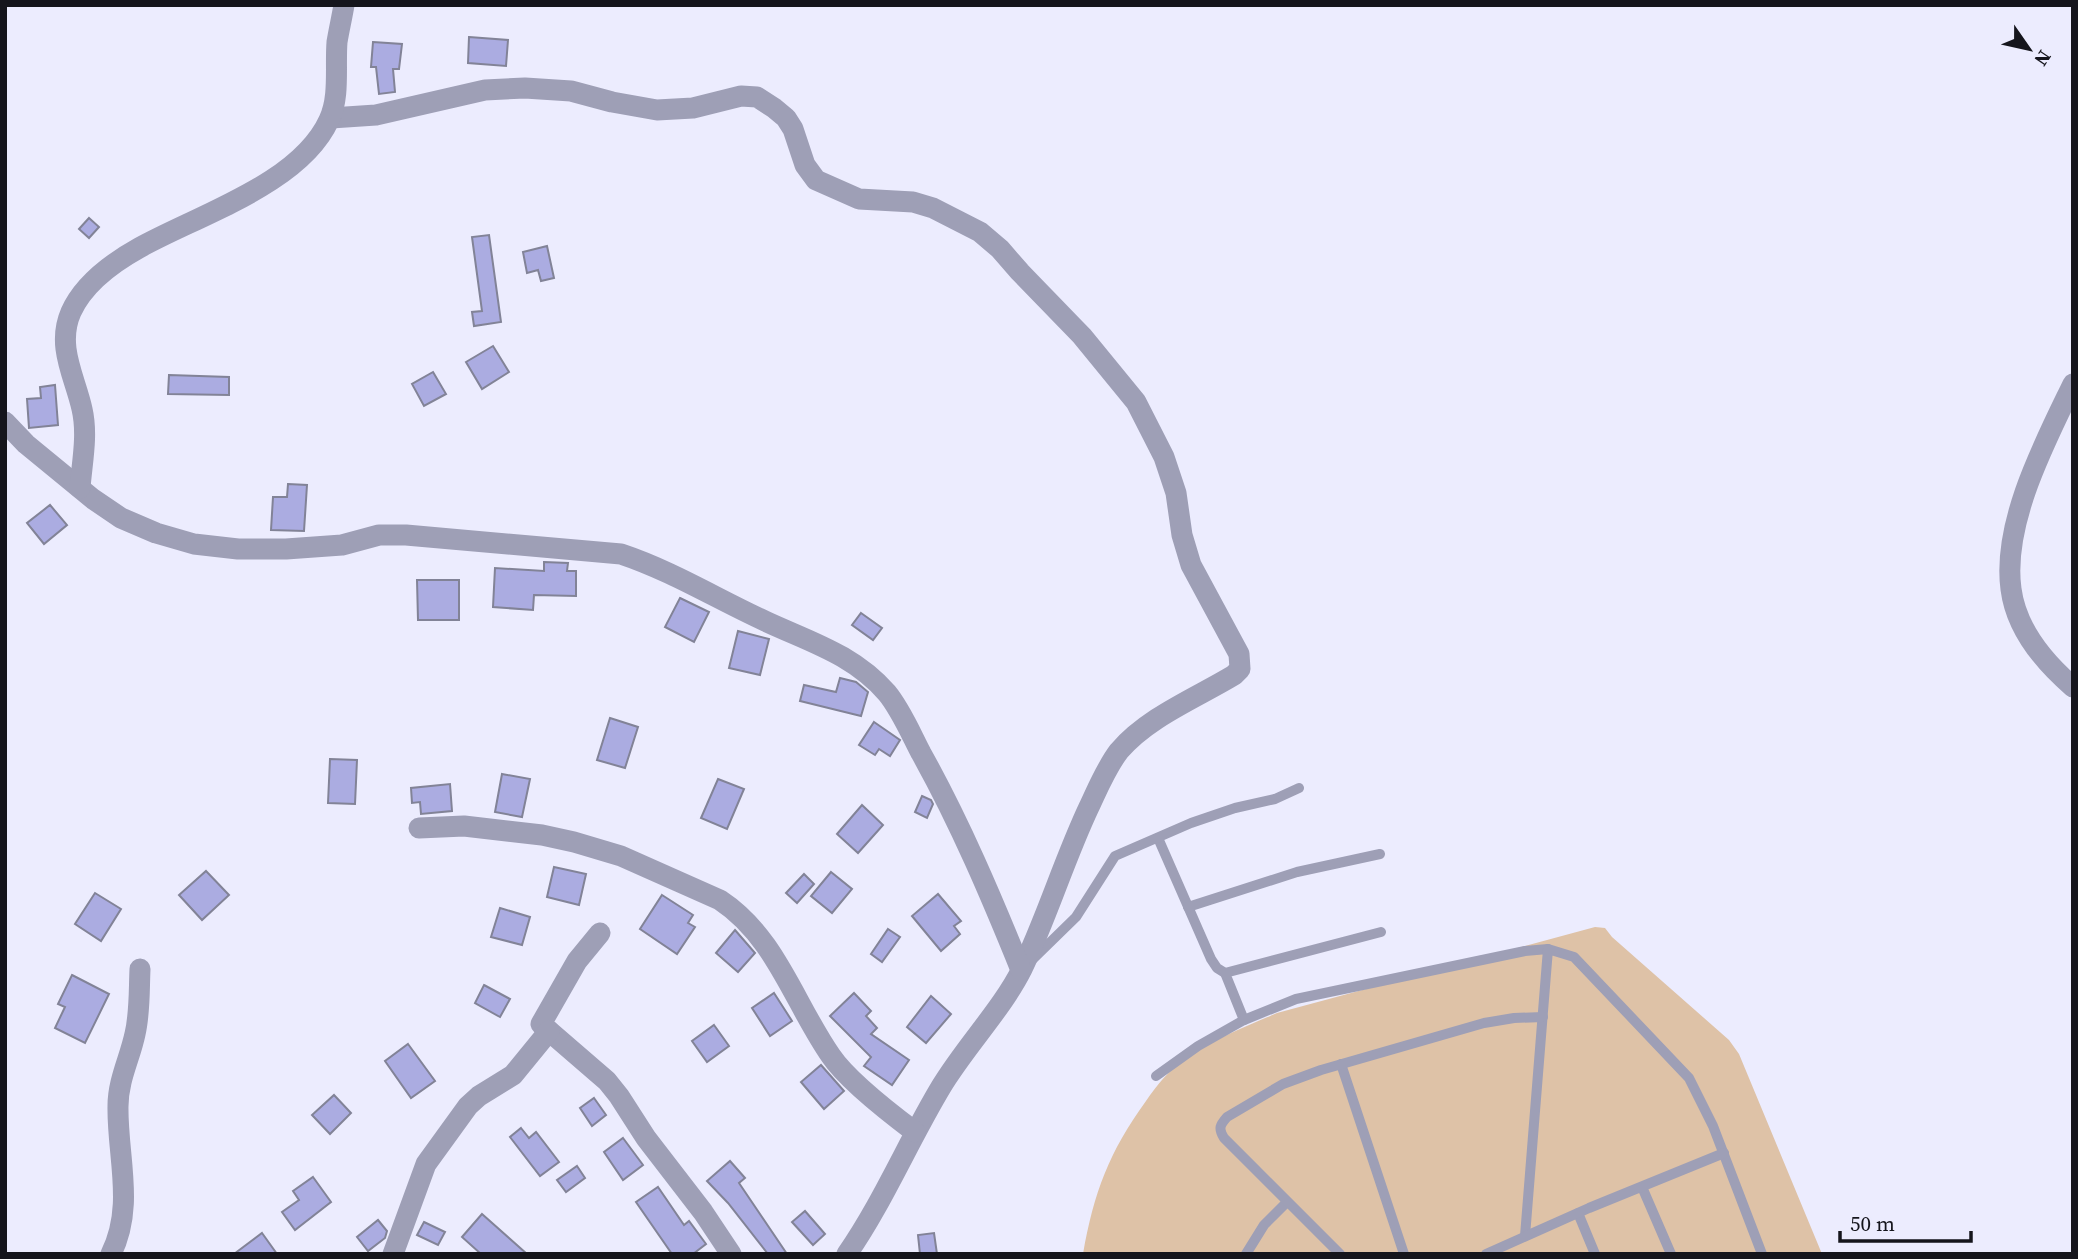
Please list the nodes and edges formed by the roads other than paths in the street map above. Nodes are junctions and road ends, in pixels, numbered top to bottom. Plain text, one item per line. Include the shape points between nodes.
1 (344, 5) edge
2 (331, 118) junction
3 (2073, 384) edge
4 (5, 422) edge
5 (80, 488) junction
6 (2073, 687) edge
7 (1299, 788) dead end
8 (419, 828) dead end
9 (1158, 838) junction
10 (1380, 854) dead end
11 (1188, 907) junction
12 (600, 933) dead end
13 (1381, 933) dead end
14 (1548, 949) junction
15 (140, 969) dead end
16 (1021, 970) junction
17 (1225, 973) junction
18 (1543, 1017) junction
19 (1244, 1020) junction
20 (549, 1031) junction
21 (1341, 1064) junction
22 (1156, 1076) dead end
23 (915, 1132) junction
24 (1724, 1153) junction
25 (1642, 1187) junction
26 (1287, 1202) junction
27 (1578, 1213) junction
28 (1525, 1236) junction
29 (111, 1254) edge
30 (393, 1254) edge
31 (731, 1254) edge
32 (847, 1254) edge
33 (1246, 1254) edge
34 (1340, 1254) edge
35 (1404, 1254) edge
36 (1486, 1254) edge
37 (1595, 1254) edge
38 (1671, 1254) edge
39 (1762, 1254) edge

1 - 2 street
2 - 5 street via 292,168 125,256 83,291 70,314 66,337 66,359 85,435
2 - 16 street via 376,115 485,90 525,88 571,91 656,110 757,97 786,118 816,180 859,198 933,208 980,232 1111,369 1136,402 1164,457 1191,565 1239,654 1240,669 1164,715 1118,752 1073,843
3 - 6 street via 2030,483 2011,552 2011,589 2019,617 2055,672
4 - 5 street
5 - 16 street via 121,518 194,544 286,549 406,535 621,554 652,564 766,622 807,637 859,668 889,695 945,797
7 - 9 lane
8 - 23 street via 464,826 574,842 621,856 720,900 767,946 833,1060
9 - 11 lane
9 - 16 lane via 1115,856 1076,917
10 - 11 lane via 1297,872
11 - 17 lane via 1210,959
12 - 20 street via 577,961 541,1024
13 - 17 lane
14 - 18 lane
14 - 19 lane via 1296,999
14 - 24 lane via 1574,957 1676,1062 1700,1098
15 - 29 street via 136,1030 121,1078 118,1106 125,1193
16 - 23 street
17 - 19 lane
18 - 21 lane via 1484,1023
18 - 28 lane
19 - 22 lane
20 - 30 street via 513,1075 468,1106 426,1164
20 - 31 street via 607,1081
21 - 26 lane via 1283,1084 1220,1125 1224,1138
21 - 35 lane
23 - 32 street
24 - 25 lane
24 - 39 lane
25 - 27 lane
25 - 38 lane
26 - 33 lane via 1264,1225
26 - 34 lane
27 - 28 lane
27 - 37 lane
28 - 36 lane

